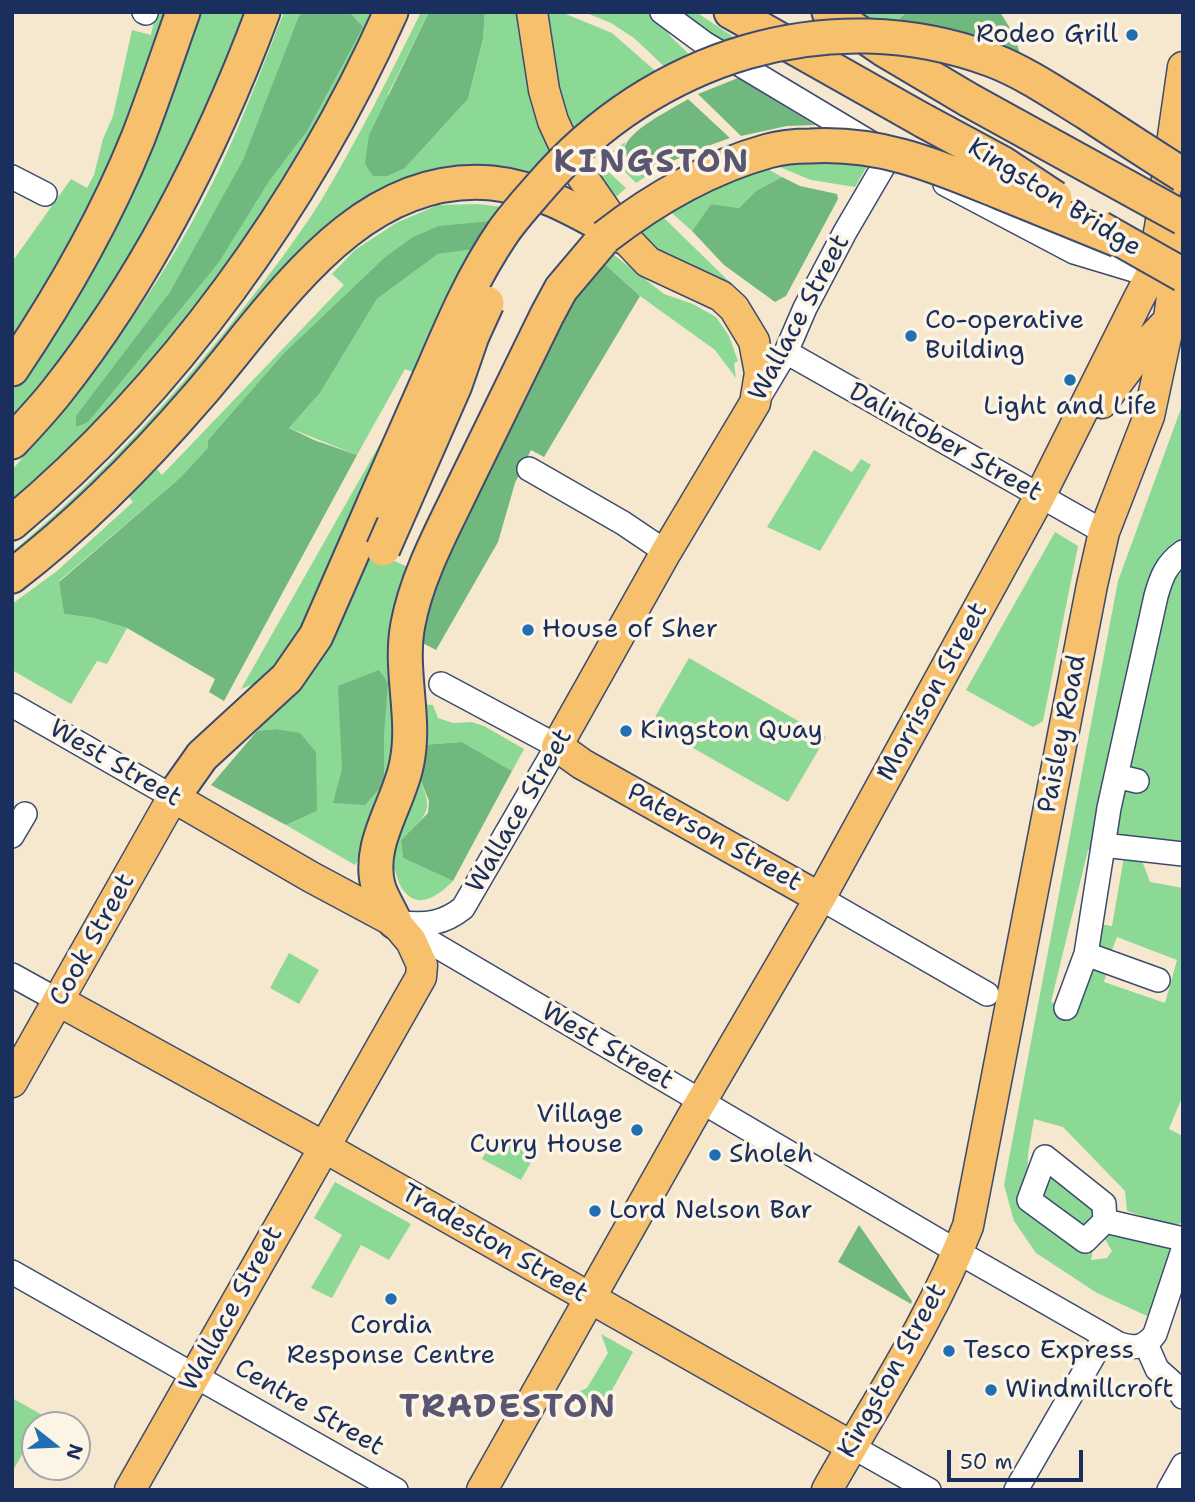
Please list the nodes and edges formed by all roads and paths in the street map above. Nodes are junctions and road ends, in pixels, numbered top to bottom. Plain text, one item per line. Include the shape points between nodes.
1 (183, 12) edge
2 (263, 12) edge
3 (532, 12) edge
4 (662, 12) edge
5 (731, 12) edge
6 (829, 12) edge
7 (387, 20) edge
8 (1183, 67) edge
9 (617, 114) junction
10 (890, 155) junction
11 (1183, 175) edge
12 (12, 177) edge
13 (45, 194) dead end
14 (1175, 221) edge
15 (614, 237) junction
16 (1118, 240) junction
17 (1074, 252) junction
18 (1173, 279) edge
19 (1176, 318) edge
20 (1172, 351) edge
21 (786, 352) junction
22 (12, 369) edge
23 (755, 403) junction
24 (12, 442) edge
25 (1054, 468) junction
26 (529, 469) dead end
27 (1040, 496) junction
28 (12, 523) edge
29 (1104, 532) junction
30 (667, 552) junction
31 (1183, 552) edge
32 (12, 576) edge
33 (441, 684) dead end
34 (12, 705) edge
35 (557, 746) junction
36 (173, 797) junction
37 (25, 814) dead end
38 (12, 836) edge
39 (1103, 845) junction
40 (1183, 854) edge
41 (820, 898) junction
42 (395, 922) junction
43 (1086, 954) junction
44 (12, 975) edge
45 (1158, 980) dead end
46 (987, 994) dead end
47 (59, 1001) junction
48 (1066, 1008) dead end
49 (12, 1082) edge
50 (702, 1102) junction
51 (324, 1147) junction
52 (1105, 1221) dead end
53 (1183, 1239) edge
54 (1183, 1250) edge
55 (958, 1252) junction
56 (12, 1272) edge
57 (590, 1299) junction
58 (1105, 1336) junction
59 (1146, 1344) junction
60 (194, 1375) junction
61 (1183, 1396) edge
62 (851, 1446) junction
63 (1183, 1465) edge
64 (130, 1490) edge
65 (396, 1490) edge
66 (482, 1490) edge
67 (827, 1490) edge
68 (929, 1490) edge
69 (1016, 1490) edge
70 (1169, 1490) edge

1 - 22 highway via 138,139 114,191 84,253
2 - 24 highway via 196,170 148,256 58,391
3 - 15 main road via 553,121
4 - 10 street via 704,43
5 - 16 highway, Kingston Bridge, bridge via 1002,163
6 - 14 highway, Kingston Bridge, bridge via 883,50
7 - 28 highway via 309,168 228,289 140,398 92,450
8 - 14 main road, Paisley Road
9 - 11 highway, bridge via 710,62 758,48 824,36 901,37 948,46 1015,70
9 - 15 highway, bridge via 529,231 494,289 472,336 396,555 527,308 573,255
9 - 36 highway, bridge via 555,169 520,208 486,258 458,311 306,653 287,678 202,756
10 - 17 street
10 - 21 street, Wallace Street via 805,308
12 - 13 street
14 - 17 street
14 - 18 main road, Paisley Road
15 - 16 highway, bridge via 641,209 708,172 769,150 836,145 925,161
15 - 23 main road via 648,261 721,296 734,308 754,341 760,373
15 - 32 highway via 567,205 494,183 452,184 378,209 309,265 148,450 85,514
15 - 42 highway via 561,289 423,573 408,625 410,746 376,861 379,889
16 - 18 highway, Kingston Bridge, bridge
17 - 18 street
18 - 19 main road, Paisley Road
18 - 25 main road, Morrison Street
19 - 20 main road, Paisley Road
19 - 25 main road via 1142,349
20 - 29 main road, Paisley Road
21 - 23 street, Wallace Street
21 - 27 street, Dalintober Street
23 - 30 main road, Wallace Street
25 - 27 main road, Morrison Street
26 - 30 street
27 - 29 street, Dalintober Street
27 - 41 main road, Morrison Street
29 - 55 main road, Paisley Road via 968,1226
30 - 35 main road, Wallace Street
31 - 39 street via 1161,575 1126,779
33 - 35 street, Paterson Street
34 - 36 street, West Street
35 - 41 main road, Paterson Street
35 - 42 street, Wallace Street via 463,908 435,924
36 - 42 main road, West Street
36 - 47 main road, Cook Street
37 - 38 street
39 - 40 street
39 - 43 street
41 - 46 street, Paterson Street
41 - 50 main road, Morrison Street
42 - 50 street, West Street
42 - 51 main road, Wallace Street via 411,941 422,965 421,977
43 - 45 street
43 - 48 street
44 - 47 street
47 - 49 main road, Cook Street
47 - 51 main road, Tradeston Street
50 - 55 street, West Street
50 - 57 main road, Morrison Street
51 - 57 main road, Tradeston Street
51 - 60 main road, Wallace Street
52 - 53 street
54 - 59 street via 1158,1327
55 - 58 street, West Street
55 - 62 main road, Kingston Street
56 - 60 street, Centre Street
57 - 62 main road, Tradeston Street
57 - 66 main road, Morrison Street
58 - 59 street, West Street via 1127,1346
58 - 69 street
59 - 61 street via 1157,1369
60 - 64 main road, Wallace Street
60 - 65 street, Centre Street
62 - 67 main road, Kingston Street
62 - 68 street, Tradeston Street
63 - 70 street

